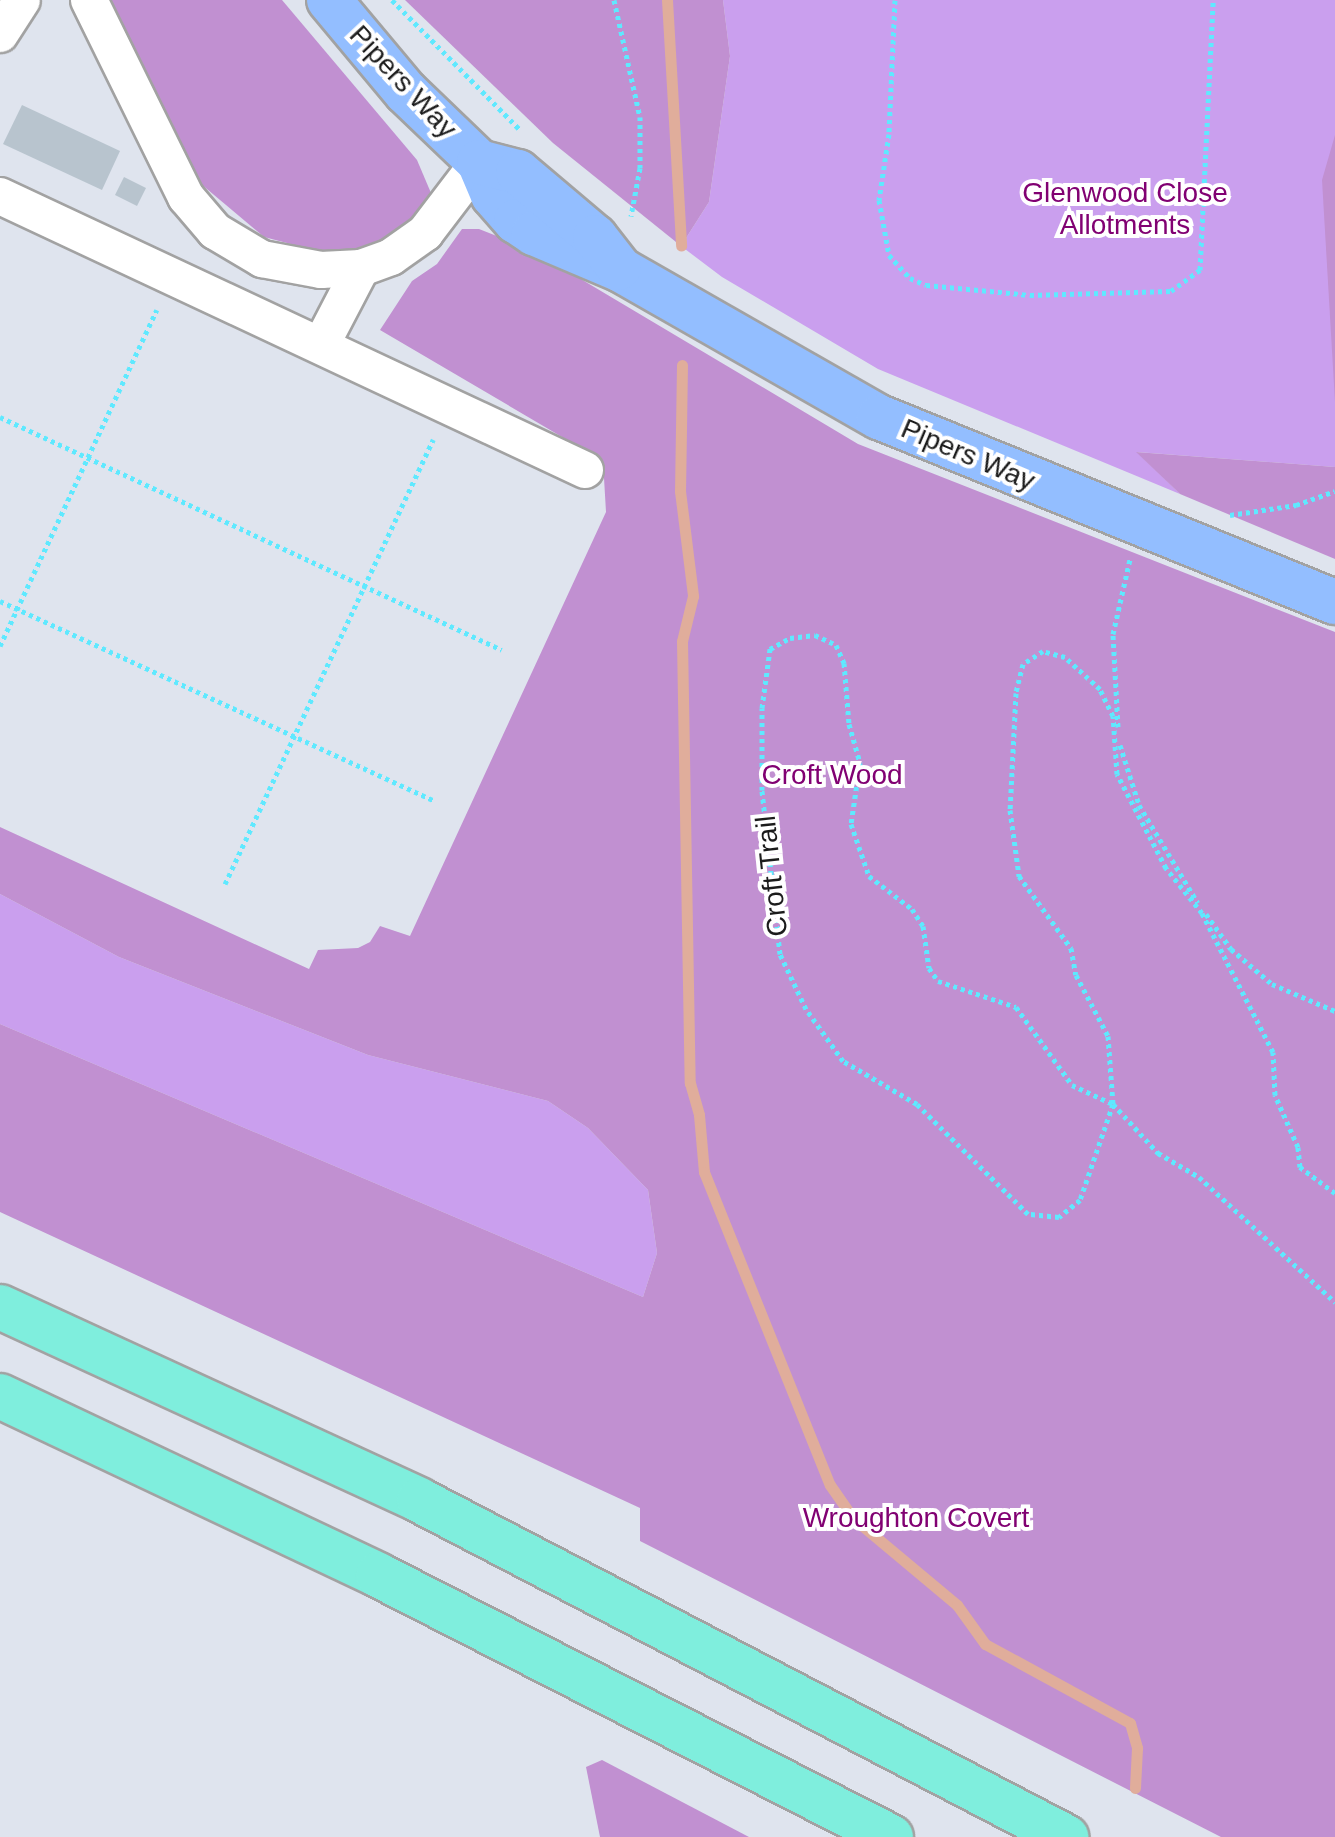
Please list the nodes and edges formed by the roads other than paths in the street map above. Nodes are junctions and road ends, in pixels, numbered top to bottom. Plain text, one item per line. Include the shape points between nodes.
1 (22, 0) edge
2 (89, 0) edge
3 (329, 0) edge
4 (0, 34) edge
5 (479, 162) junction
6 (0, 196) edge
7 (361, 268) junction
8 (321, 345) junction
9 (585, 470) dead end
10 (1335, 602) edge
11 (0, 1307) edge
12 (0, 1396) edge
13 (891, 1837) edge
14 (1066, 1837) edge

1 - 4 lane
2 - 7 lane via 186,197 215,231 262,259 293,267
3 - 5 main road, Pipers Way via 406,92
5 - 7 lane via 425,233 391,257
5 - 10 main road, Pipers Way via 493,195 516,221 565,250 621,270 879,417
6 - 8 lane
7 - 8 lane
8 - 9 lane
11 - 14 highway via 419,1500
12 - 13 highway via 378,1575

